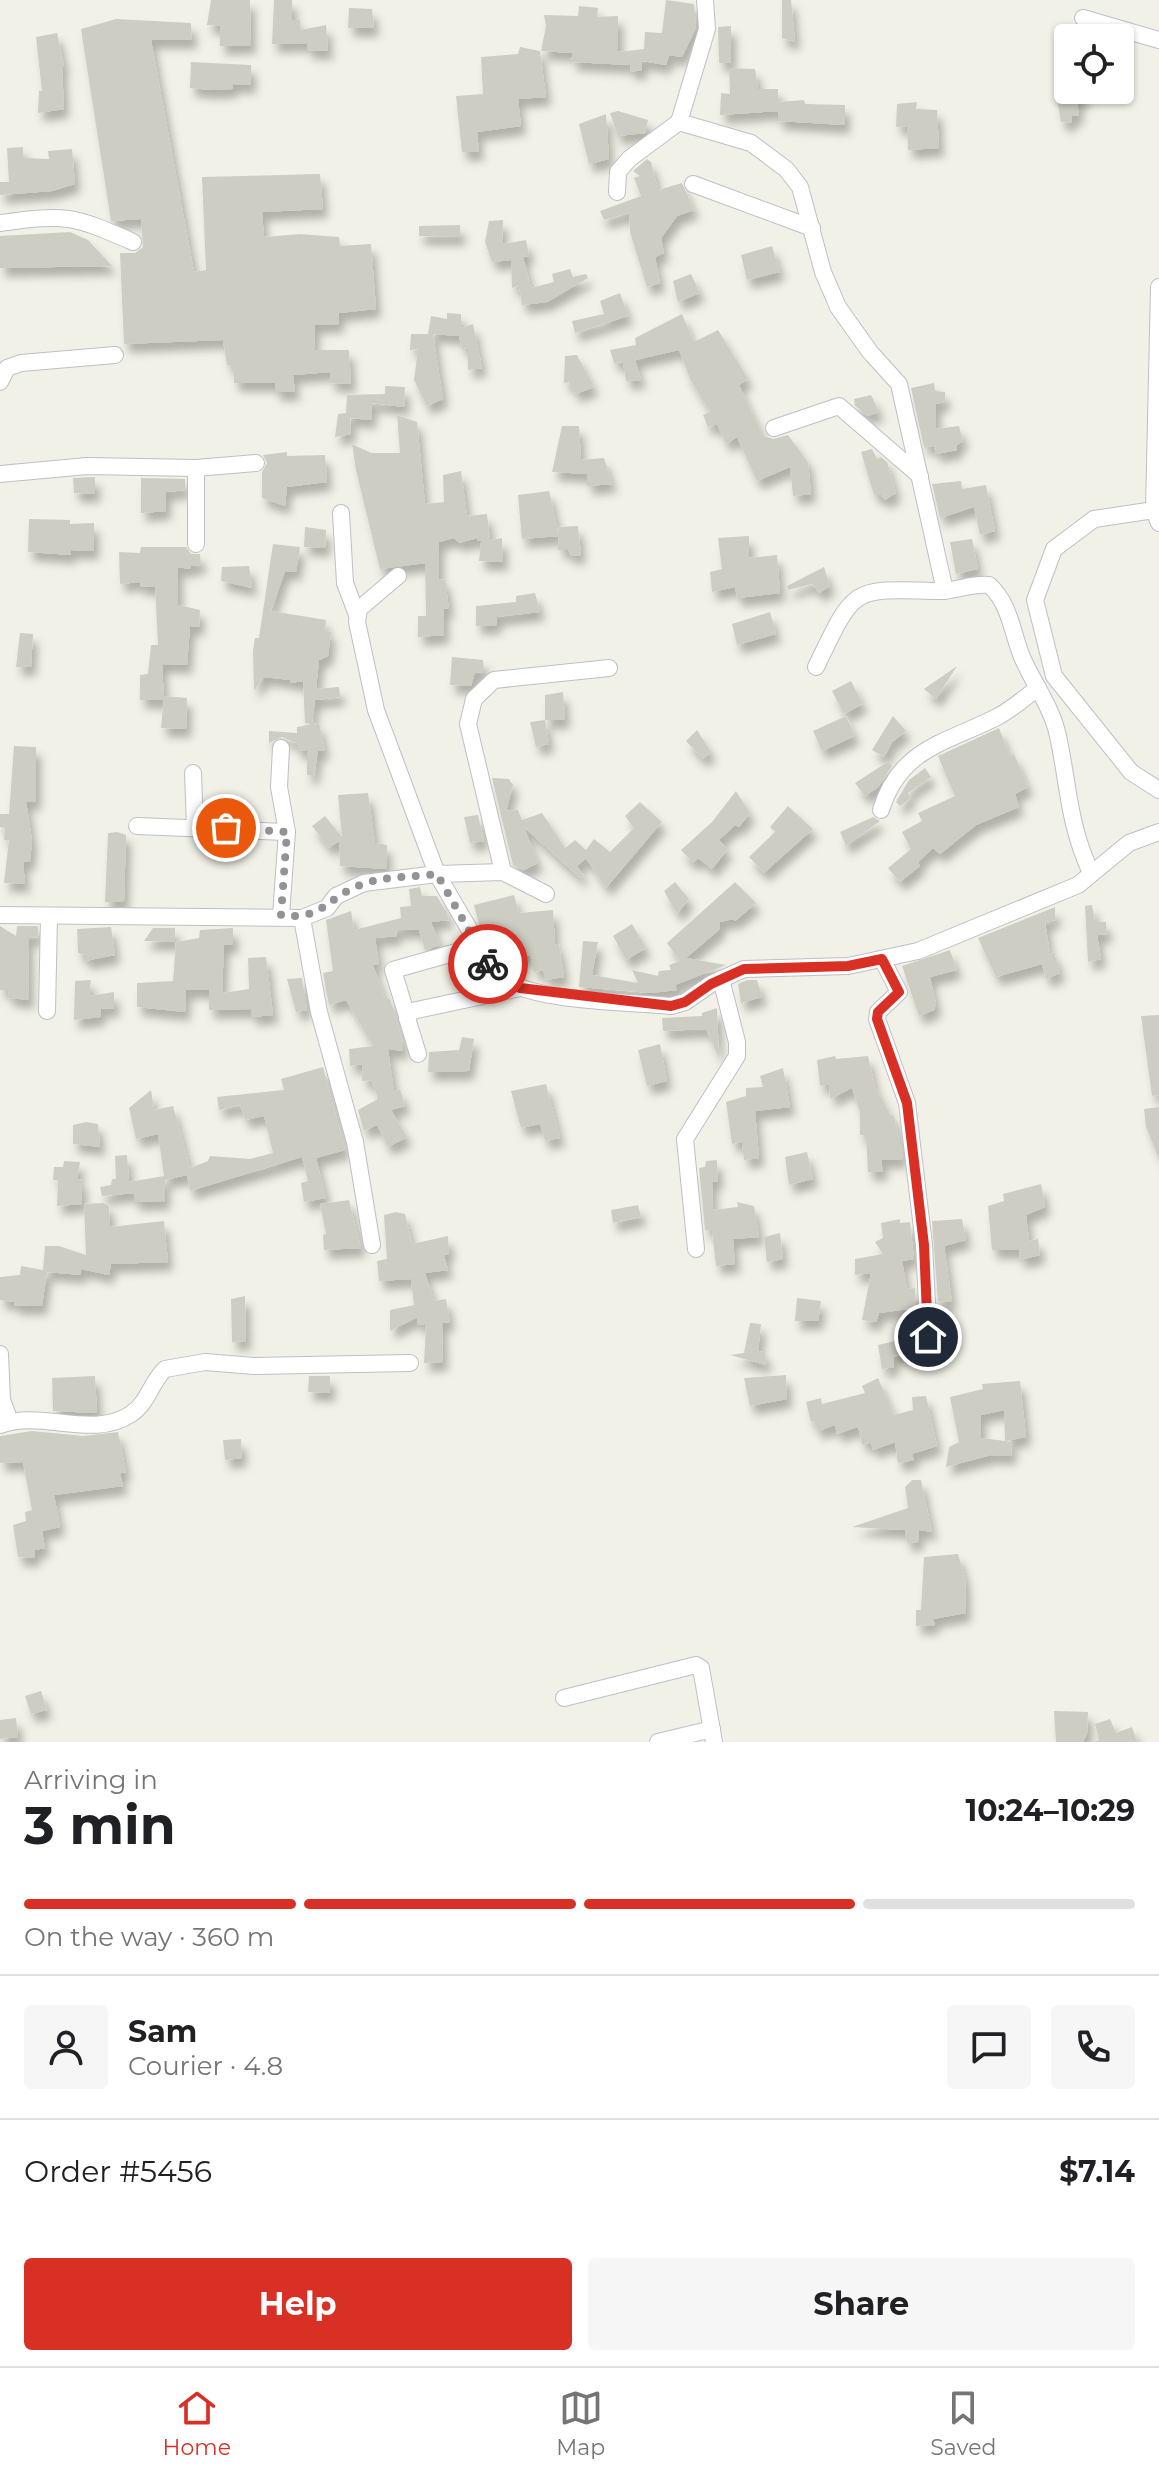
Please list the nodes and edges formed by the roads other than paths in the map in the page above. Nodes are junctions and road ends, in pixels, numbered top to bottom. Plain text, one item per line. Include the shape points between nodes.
1 (705, 0) edge
2 (1083, 18) dead end
3 (1159, 40) edge
4 (679, 122) junction
5 (693, 184) dead end
6 (617, 192) dead end
7 (0, 223) edge
8 (812, 228) junction
9 (133, 242) dead end
10 (1159, 287) edge
11 (115, 355) dead end
12 (0, 382) edge
13 (774, 428) dead end
14 (256, 463) dead end
15 (196, 468) junction
16 (0, 474) edge
17 (920, 476) junction
18 (341, 513) dead end
19 (1156, 516) edge
20 (196, 544) dead end
21 (398, 576) dead end
22 (945, 591) junction
23 (357, 615) junction
24 (816, 667) dead end
25 (609, 668) dead end
26 (1038, 688) junction
27 (281, 748) dead end
28 (193, 773) dead end
29 (1159, 790) edge
30 (881, 810) dead end
31 (137, 826) dead end
32 (195, 827) junction
33 (287, 832) junction
34 (1159, 832) edge
35 (503, 872) junction
36 (1091, 873) junction
37 (437, 874) junction
38 (546, 894) dead end
39 (0, 915) edge
40 (281, 915) junction
41 (49, 916) junction
42 (302, 918) junction
43 (478, 946) junction
44 (882, 959) junction
45 (721, 979) junction
46 (520, 988) junction
47 (47, 1011) dead end
48 (407, 1016) junction
49 (418, 1054) dead end
50 (372, 1245) dead end
51 (696, 1249) dead end
52 (0, 1354) edge
53 (930, 1361) dead end
54 (410, 1363) dead end
55 (5, 1423) edge
56 (564, 1698) dead end
57 (713, 1736) edge
58 (658, 1742) edge

1 - 4 street via 707,29
2 - 3 street
4 - 6 street via 629,159 618,172
4 - 8 street via 762,149 800,187
5 - 8 street
7 - 9 street via 53,216 84,219
8 - 17 street via 838,307 899,384
10 - 19 street
11 - 12 street via 21,363 7,368
13 - 17 street via 839,406
14 - 15 street
15 - 16 street via 87,466
15 - 20 street
17 - 22 street
18 - 23 street via 345,583
19 - 29 street via 1094,519 1054,549 1035,600 1054,676 1131,772
21 - 23 street
22 - 24 street via 871,590 857,596
22 - 26 street via 981,584 997,592
23 - 37 street via 376,710
25 - 35 street via 494,680 474,699 468,724
26 - 30 street via 999,716 919,753 894,778
26 - 36 street via 1058,736 1075,838
27 - 33 street via 279,787
28 - 32 street
31 - 32 street
32 - 33 street
33 - 40 street
34 - 36 street via 1129,843
35 - 37 street
35 - 38 street
36 - 44 street via 1078,885 918,951
37 - 42 street via 364,883
37 - 43 street
39 - 41 street
40 - 41 street
40 - 42 street
41 - 47 street
42 - 50 street via 319,1012 355,1142
43 - 46 street via 497,977
43 - 48 street via 395,968
44 - 45 street via 848,966 744,969
44 - 53 street via 899,992 877,1019 907,1103 924,1245
45 - 46 street via 671,1006
45 - 51 street via 737,1056 685,1139
46 - 48 street
48 - 49 street
52 - 55 street
54 - 55 street via 205,1362 165,1369 139,1408 120,1421
56 - 57 street via 696,1665 701,1668
57 - 58 street

